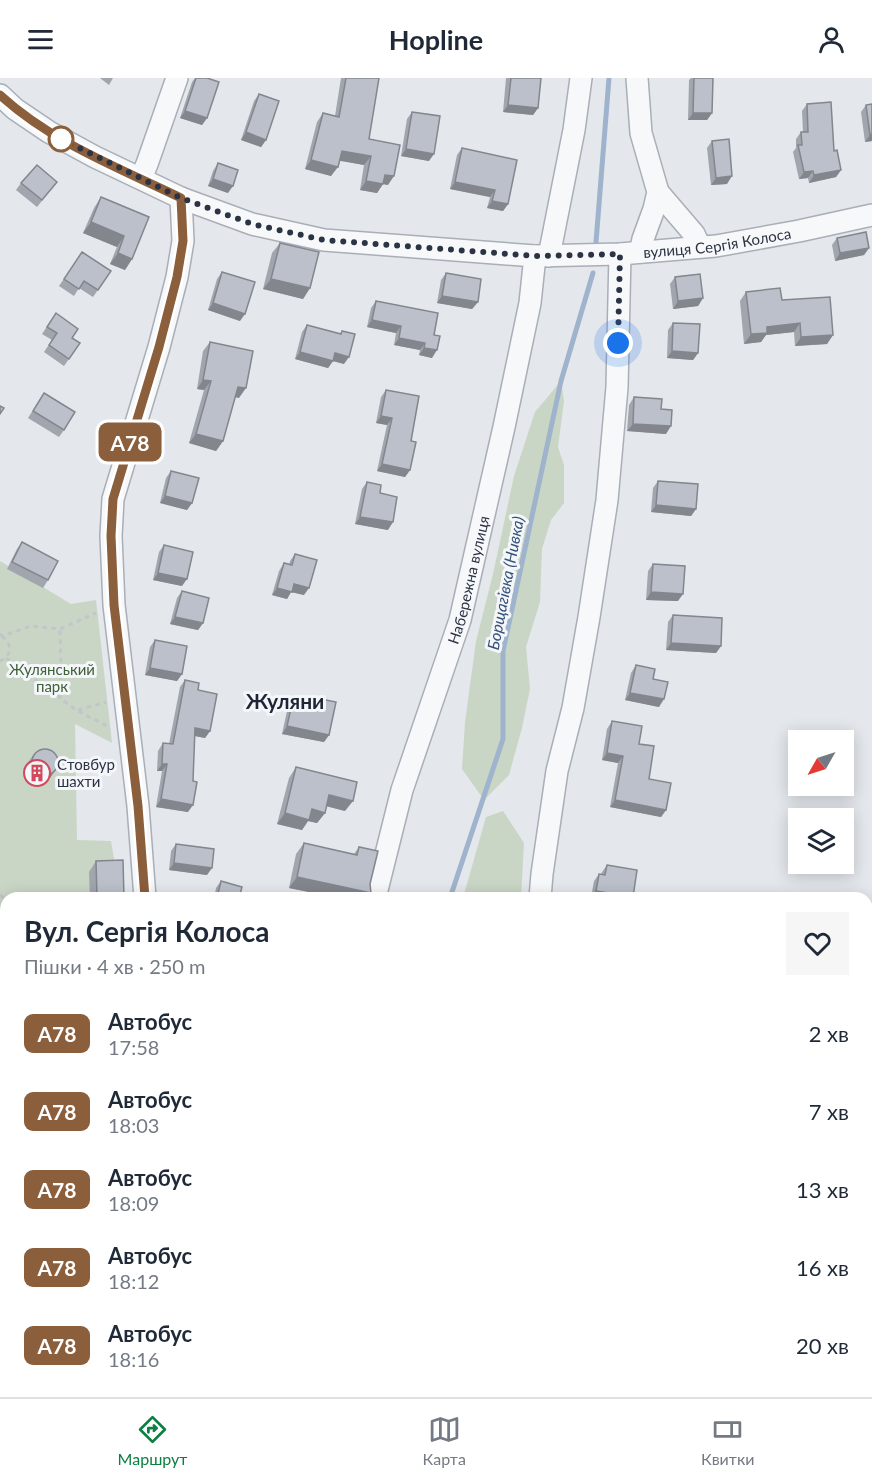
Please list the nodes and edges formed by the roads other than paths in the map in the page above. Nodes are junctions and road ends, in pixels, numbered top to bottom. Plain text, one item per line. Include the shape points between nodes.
1 (177, 78) edge
2 (581, 78) edge
3 (637, 78) edge
4 (0, 95) edge
5 (141, 178) junction
6 (657, 192) junction
7 (181, 198) junction
8 (872, 215) edge
9 (700, 247) junction
10 (630, 253) junction
11 (542, 256) junction
12 (145, 892) edge
13 (376, 892) edge
14 (540, 892) edge

1 - 5 street
2 - 11 street, Набережна вулиця via 574,130
3 - 6 street via 641,133
4 - 5 street, вулиця Сергія Колоса via 49,132
5 - 7 street, вулиця Сергія Колоса
6 - 9 street via 694,234
6 - 10 street via 643,239
7 - 11 street, вулиця Сергія Колоса via 252,224 324,240
7 - 12 street via 183,241 177,277 113,499 111,536 114,605
8 - 9 street, вулиця Сергія Колоса
9 - 10 street, вулиця Сергія Колоса
10 - 11 street, вулиця Сергія Колоса
10 - 14 street via 607,500 573,708 557,771
11 - 13 street, Набережна вулиця via 460,620 402,790

